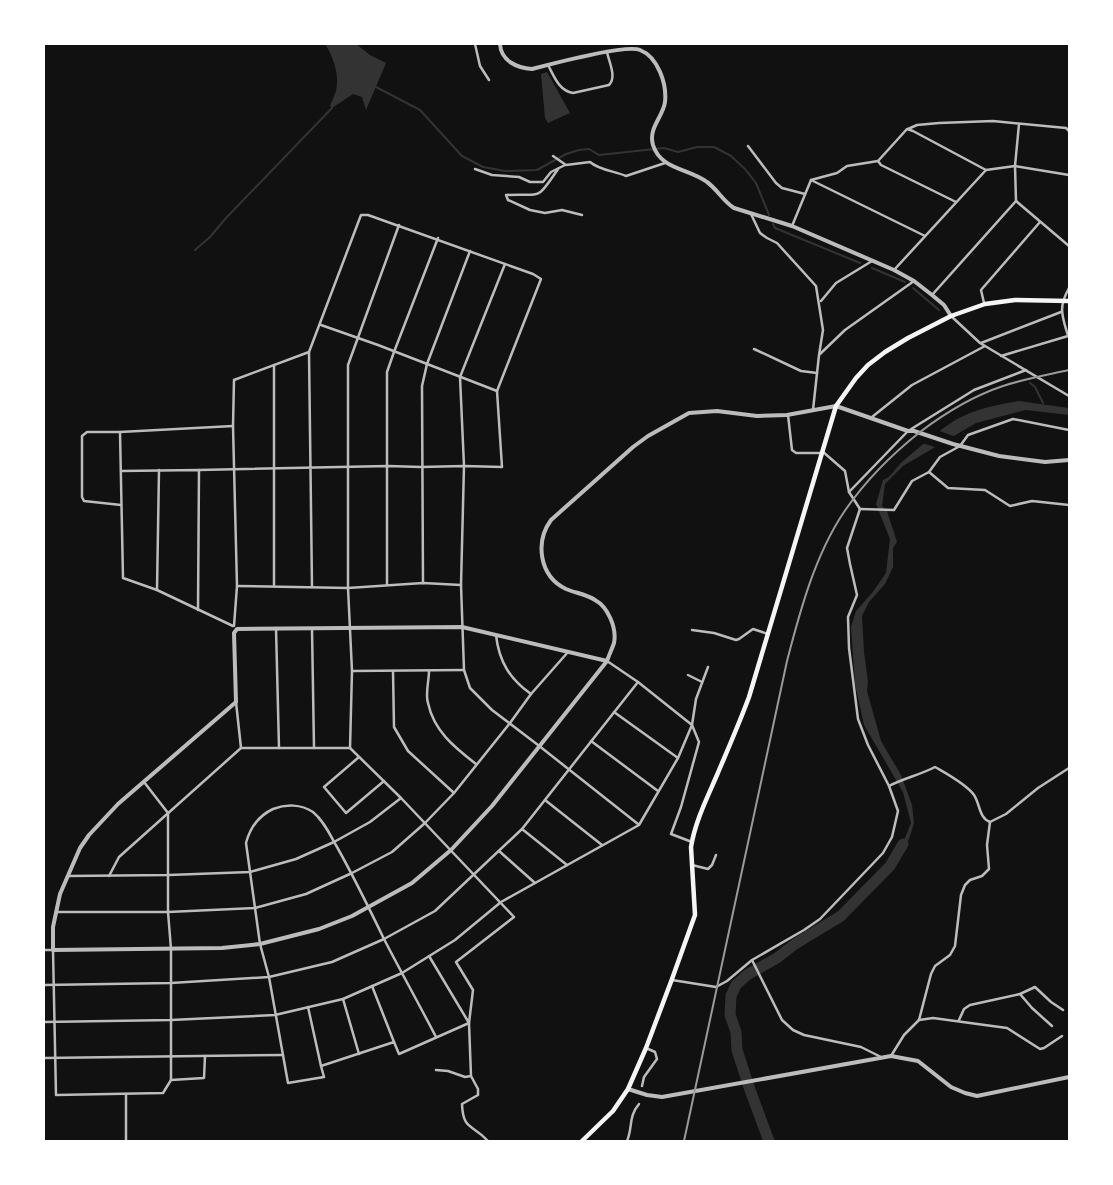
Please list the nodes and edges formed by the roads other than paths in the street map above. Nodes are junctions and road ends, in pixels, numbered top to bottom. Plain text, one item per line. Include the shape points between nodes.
1 (475, 44) edge
2 (500, 44) edge
3 (607, 52) junction
4 (548, 65) junction
5 (489, 80) dead end
6 (1019, 124) junction
7 (907, 129) junction
8 (1069, 131) edge
9 (748, 146) dead end
10 (554, 156) dead end
11 (878, 161) junction
12 (666, 163) junction
13 (566, 165) junction
14 (1015, 166) junction
15 (475, 169) dead end
16 (558, 169) junction
17 (986, 170) junction
18 (1069, 175) edge
19 (811, 180) junction
20 (805, 194) junction
21 (1016, 201) junction
22 (956, 202) junction
23 (582, 214) dead end
24 (751, 214) junction
25 (1040, 222) junction
26 (399, 225) junction
27 (792, 226) junction
28 (925, 236) junction
29 (438, 238) junction
30 (1069, 246) edge
31 (470, 251) junction
32 (872, 261) junction
33 (505, 264) junction
34 (894, 270) junction
35 (914, 281) junction
36 (1069, 288) edge
37 (932, 295) junction
38 (1063, 300) junction
39 (1069, 301) edge
40 (820, 302) junction
41 (984, 304) junction
42 (1061, 312) junction
43 (951, 316) junction
44 (320, 325) junction
45 (358, 338) junction
46 (980, 343) junction
47 (985, 346) junction
48 (754, 349) dead end
49 (309, 352) junction
50 (394, 352) junction
51 (818, 355) junction
52 (1001, 356) junction
53 (427, 364) junction
54 (274, 365) junction
55 (1026, 370) junction
56 (817, 374) junction
57 (460, 377) junction
58 (497, 391) junction
59 (1069, 396) edge
60 (836, 406) junction
61 (813, 410) junction
62 (788, 415) junction
63 (872, 418) junction
64 (233, 426) junction
65 (1069, 430) edge
66 (908, 431) junction
67 (120, 432) junction
68 (960, 446) junction
69 (822, 452) junction
70 (1069, 460) edge
71 (388, 466) junction
72 (464, 466) junction
73 (348, 467) junction
74 (421, 467) junction
75 (311, 468) junction
76 (234, 469) junction
77 (275, 469) junction
78 (159, 470) junction
79 (199, 470) junction
80 (121, 471) junction
81 (929, 472) junction
82 (848, 492) junction
83 (121, 505) junction
84 (1069, 505) edge
85 (860, 510) junction
86 (387, 584) junction
87 (423, 584) junction
88 (274, 585) junction
89 (461, 585) junction
90 (237, 586) junction
91 (312, 587) junction
92 (348, 588) junction
93 (157, 590) junction
94 (198, 610) junction
95 (462, 627) junction
96 (235, 628) junction
97 (276, 628) junction
98 (312, 628) junction
99 (350, 628) junction
100 (692, 630) dead end
101 (768, 634) junction
102 (496, 635) junction
103 (569, 651) junction
104 (607, 661) junction
105 (708, 667) dead end
106 (464, 670) junction
107 (352, 671) junction
108 (393, 671) junction
109 (429, 672) junction
110 (688, 675) dead end
111 (638, 682) junction
112 (702, 682) junction
113 (531, 694) junction
114 (236, 702) junction
115 (614, 712) junction
116 (510, 724) junction
117 (692, 725) junction
118 (591, 741) junction
119 (538, 745) junction
120 (241, 748) junction
121 (279, 748) junction
122 (314, 748) junction
123 (350, 748) junction
124 (360, 757) junction
125 (678, 758) junction
126 (476, 764) junction
127 (1069, 768) edge
128 (568, 770) junction
129 (384, 781) junction
130 (144, 782) junction
131 (890, 785) junction
132 (658, 791) junction
133 (454, 793) junction
134 (401, 798) junction
135 (545, 800) junction
136 (168, 813) junction
137 (990, 822) junction
138 (425, 823) junction
139 (639, 824) junction
140 (522, 829) junction
141 (334, 842) junction
142 (692, 842) junction
143 (602, 845) junction
144 (451, 850) junction
145 (500, 851) junction
146 (716, 855) dead end
147 (567, 865) junction
148 (692, 866) junction
149 (250, 872) junction
150 (352, 872) junction
151 (169, 875) junction
152 (66, 876) junction
153 (109, 876) junction
154 (473, 876) junction
155 (535, 883) junction
156 (501, 902) junction
157 (369, 906) junction
158 (255, 908) junction
159 (55, 912) junction
160 (168, 912) junction
161 (384, 939) junction
162 (260, 944) junction
163 (171, 949) junction
164 (44, 950) edge
165 (53, 950) junction
166 (429, 956) junction
167 (753, 961) junction
168 (402, 973) junction
169 (269, 977) junction
170 (672, 980) junction
171 (171, 983) junction
172 (44, 985) edge
173 (53, 985) junction
174 (372, 986) junction
175 (1020, 994) junction
176 (343, 999) junction
177 (308, 1007) junction
178 (1063, 1010) dead end
179 (275, 1015) junction
180 (172, 1020) junction
181 (918, 1020) junction
182 (959, 1020) junction
183 (44, 1022) edge
184 (54, 1022) junction
185 (469, 1023) junction
186 (1052, 1026) dead end
187 (1062, 1036) dead end
188 (436, 1037) junction
189 (394, 1042) junction
190 (646, 1048) junction
191 (359, 1054) junction
192 (283, 1055) junction
193 (171, 1056) junction
194 (205, 1056) junction
195 (891, 1056) junction
196 (881, 1057) junction
197 (44, 1058) edge
198 (54, 1058) junction
199 (321, 1066) junction
200 (436, 1070) dead end
201 (471, 1076) junction
202 (1069, 1077) edge
203 (171, 1080) junction
204 (642, 1086) dead end
205 (628, 1089) junction
206 (126, 1094) junction
207 (639, 1104) dead end
208 (126, 1141) edge
209 (488, 1141) edge
210 (582, 1141) edge
211 (627, 1141) edge

1 - 5 street via 480,66
2 - 4 street via 505,58 513,65 532,69
3 - 4 street
3 - 4 street via 613,77 609,85 573,93 561,87
3 - 12 street via 639,49 651,56 658,69 665,88 664,103 653,128 653,145
6 - 7 street via 993,121 939,123
6 - 8 street via 1066,128
6 - 14 street
7 - 11 street
7 - 17 street
9 - 20 street via 776,183 782,188
10 - 13 street
11 - 19 street via 847,166 838,173
11 - 22 street
12 - 13 street via 626,176 595,167 590,162
12 - 24 street via 699,176 710,183 727,203
13 - 16 street
14 - 17 street
14 - 18 street
14 - 21 street
15 - 16 street via 492,176 520,177 530,182 543,182
16 - 23 street via 543,191 533,196 506,195 508,200 545,213 562,210
17 - 22 street
19 - 20 street
19 - 28 street
20 - 27 street
21 - 25 street
21 - 37 street
22 - 28 street
24 - 27 street
24 - 40 street via 760,232 778,243 816,286
25 - 30 street
25 - 41 street via 982,290
26 - 29 street
26 - 44 street via 368,215 361,216
26 - 45 street
27 - 32 street
28 - 34 street
29 - 31 street
29 - 50 street
31 - 33 street
31 - 53 street
32 - 34 street
32 - 40 street via 836,283
33 - 57 street
33 - 58 street via 541,279
34 - 35 street
35 - 37 street
35 - 51 street via 845,330
36 - 38 street
37 - 43 street
38 - 39 main road
38 - 41 main road
38 - 42 street
40 - 51 street via 823,330
41 - 43 main road
42 - 46 street
42 - 52 street via 1068,336
43 - 46 street
43 - 60 main road via 908,338 868,365
44 - 45 street
44 - 49 street
45 - 50 street
45 - 73 street via 348,364
46 - 47 street
47 - 52 street
47 - 63 street via 912,385
48 - 56 street via 801,371
49 - 54 street
49 - 75 street
50 - 53 street
50 - 71 street via 388,372
51 - 56 street
52 - 55 street
53 - 57 street
53 - 74 street via 422,386
54 - 64 street via 234,380
54 - 77 street
55 - 59 street
55 - 66 street via 974,390
56 - 61 street
57 - 58 street
57 - 72 street
58 - 72 street via 502,467
60 - 61 street
60 - 63 street
60 - 69 main road
61 - 62 street
62 - 69 street via 792,450 796,453
62 - 104 street via 758,416 717,411 689,413 633,447 546,528 541,543 546,569 566,589 596,600 609,617 614,644
63 - 66 street
64 - 67 street
64 - 76 street
65 - 68 street via 1013,419 968,435
66 - 68 street
66 - 82 street
67 - 80 street
67 - 83 street via 87,432 82,436 82,497 84,501
68 - 70 street via 999,456 1045,462
68 - 81 street via 940,457
69 - 82 street via 846,471
69 - 101 main road
71 - 73 street
71 - 74 street
71 - 86 street
72 - 74 street
72 - 89 street
73 - 75 street
73 - 92 street
74 - 87 street
75 - 77 street
75 - 91 street
76 - 77 street
76 - 79 street
76 - 90 street
77 - 88 street
78 - 79 street
78 - 80 street
78 - 93 street
79 - 94 street
80 - 83 street
81 - 84 street via 948,488 985,490 1010,506 1032,501
81 - 85 street via 912,481 894,510
82 - 85 street
83 - 93 street via 123,578
85 - 131 street via 848,548 857,595 848,617 849,648 858,719
86 - 87 street
86 - 92 street
87 - 89 street
88 - 90 street
88 - 91 street
89 - 95 street
90 - 96 street
91 - 92 street
92 - 99 street
93 - 94 street
94 - 96 street
95 - 99 street
95 - 102 street
95 - 106 street
96 - 97 street
96 - 114 street
97 - 98 street
97 - 121 street
98 - 99 street
98 - 122 street
99 - 107 street
100 - 101 street via 736,640 753,629
101 - 142 main road via 737,730 704,804
102 - 103 street
102 - 113 street via 503,663 517,683
103 - 104 street
103 - 113 street
104 - 111 street
104 - 119 street
105 - 112 street
106 - 109 street
106 - 116 street via 470,688
107 - 108 street
107 - 123 street
108 - 109 street
108 - 133 street via 394,727 408,751
109 - 126 street via 427,702 437,728 451,745
110 - 112 street
111 - 115 street
111 - 117 street
112 - 117 street
113 - 116 street
114 - 120 street
114 - 130 street
115 - 118 street
115 - 125 street
116 - 119 street
116 - 126 street
117 - 125 street
117 - 142 street via 700,742 671,834
118 - 128 street
118 - 132 street
119 - 128 street
119 - 144 street via 492,806
120 - 121 street
120 - 136 street
121 - 122 street
122 - 123 street
123 - 124 street
124 - 129 street
124 - 129 street via 324,787 346,813
125 - 132 street
126 - 133 street
127 - 137 street
128 - 135 street
128 - 139 street
129 - 134 street
130 - 136 street
130 - 152 street via 89,835
131 - 137 street via 934,767 964,785 975,796 982,816
131 - 167 street via 898,811 892,838 882,853 820,918
132 - 139 street
133 - 138 street
134 - 138 street
134 - 141 street via 370,822
135 - 140 street
135 - 143 street
136 - 151 street
136 - 153 street via 119,857
137 - 181 street via 987,845 989,869 965,885 955,946 931,974
138 - 144 street
138 - 150 street via 392,852
139 - 143 street
140 - 145 street
140 - 147 street
141 - 149 street via 296,859
141 - 149 street via 312,812 299,806 279,807 257,820 249,832 246,856
141 - 150 street
142 - 148 main road
143 - 147 street
144 - 154 street
144 - 157 street via 412,883
145 - 154 street
145 - 155 street
146 - 148 street via 708,869
147 - 155 street
148 - 170 main road via 694,915
149 - 151 street
149 - 158 street
150 - 157 street
150 - 158 street via 306,894
151 - 153 street
151 - 160 street
152 - 153 street
152 - 159 street
154 - 156 street
154 - 161 street via 435,911
155 - 156 street
156 - 166 street via 455,940
156 - 185 street via 514,917 456,962 474,990
157 - 161 street
157 - 162 street via 319,929
158 - 160 street
158 - 162 street
159 - 160 street
159 - 165 street
160 - 163 street
161 - 168 street
161 - 169 street via 332,962
162 - 163 street
162 - 169 street
163 - 165 street
163 - 171 street
164 - 165 street
165 - 173 street
166 - 168 street
166 - 185 street
167 - 170 street via 716,987
167 - 196 street via 782,1020 793,1030 861,1047
168 - 174 street
168 - 188 street
169 - 171 street
169 - 179 street
170 - 190 main road
171 - 173 street
171 - 180 street
172 - 173 street
173 - 184 street
174 - 176 street
174 - 189 street
175 - 178 street via 1035,987
175 - 182 street via 970,1005 964,1008
175 - 186 street
176 - 177 street
176 - 191 street
177 - 179 street
177 - 199 street
179 - 180 street
179 - 192 street
180 - 184 street
180 - 193 street
181 - 182 street
181 - 195 street
182 - 187 street via 1007,1028 1040,1048
183 - 184 street
184 - 198 street
185 - 188 street
185 - 201 street
188 - 189 street via 399,1054
189 - 191 street
190 - 204 street via 655,1052 658,1059 644,1077
190 - 205 main road
191 - 199 street
192 - 194 street
192 - 199 street via 288,1083 324,1077
193 - 194 street
193 - 198 street
193 - 203 street
194 - 203 street via 204,1078
195 - 196 street
195 - 202 street via 918,1062 951,1087 977,1096
196 - 205 street via 662,1097
197 - 198 street
198 - 206 street via 56,1095
200 - 201 street
201 - 209 street via 478,1095 462,1104 463,1120
203 - 206 street via 163,1093
205 - 210 main road via 613,1111
206 - 208 street
207 - 211 street via 633,1111

